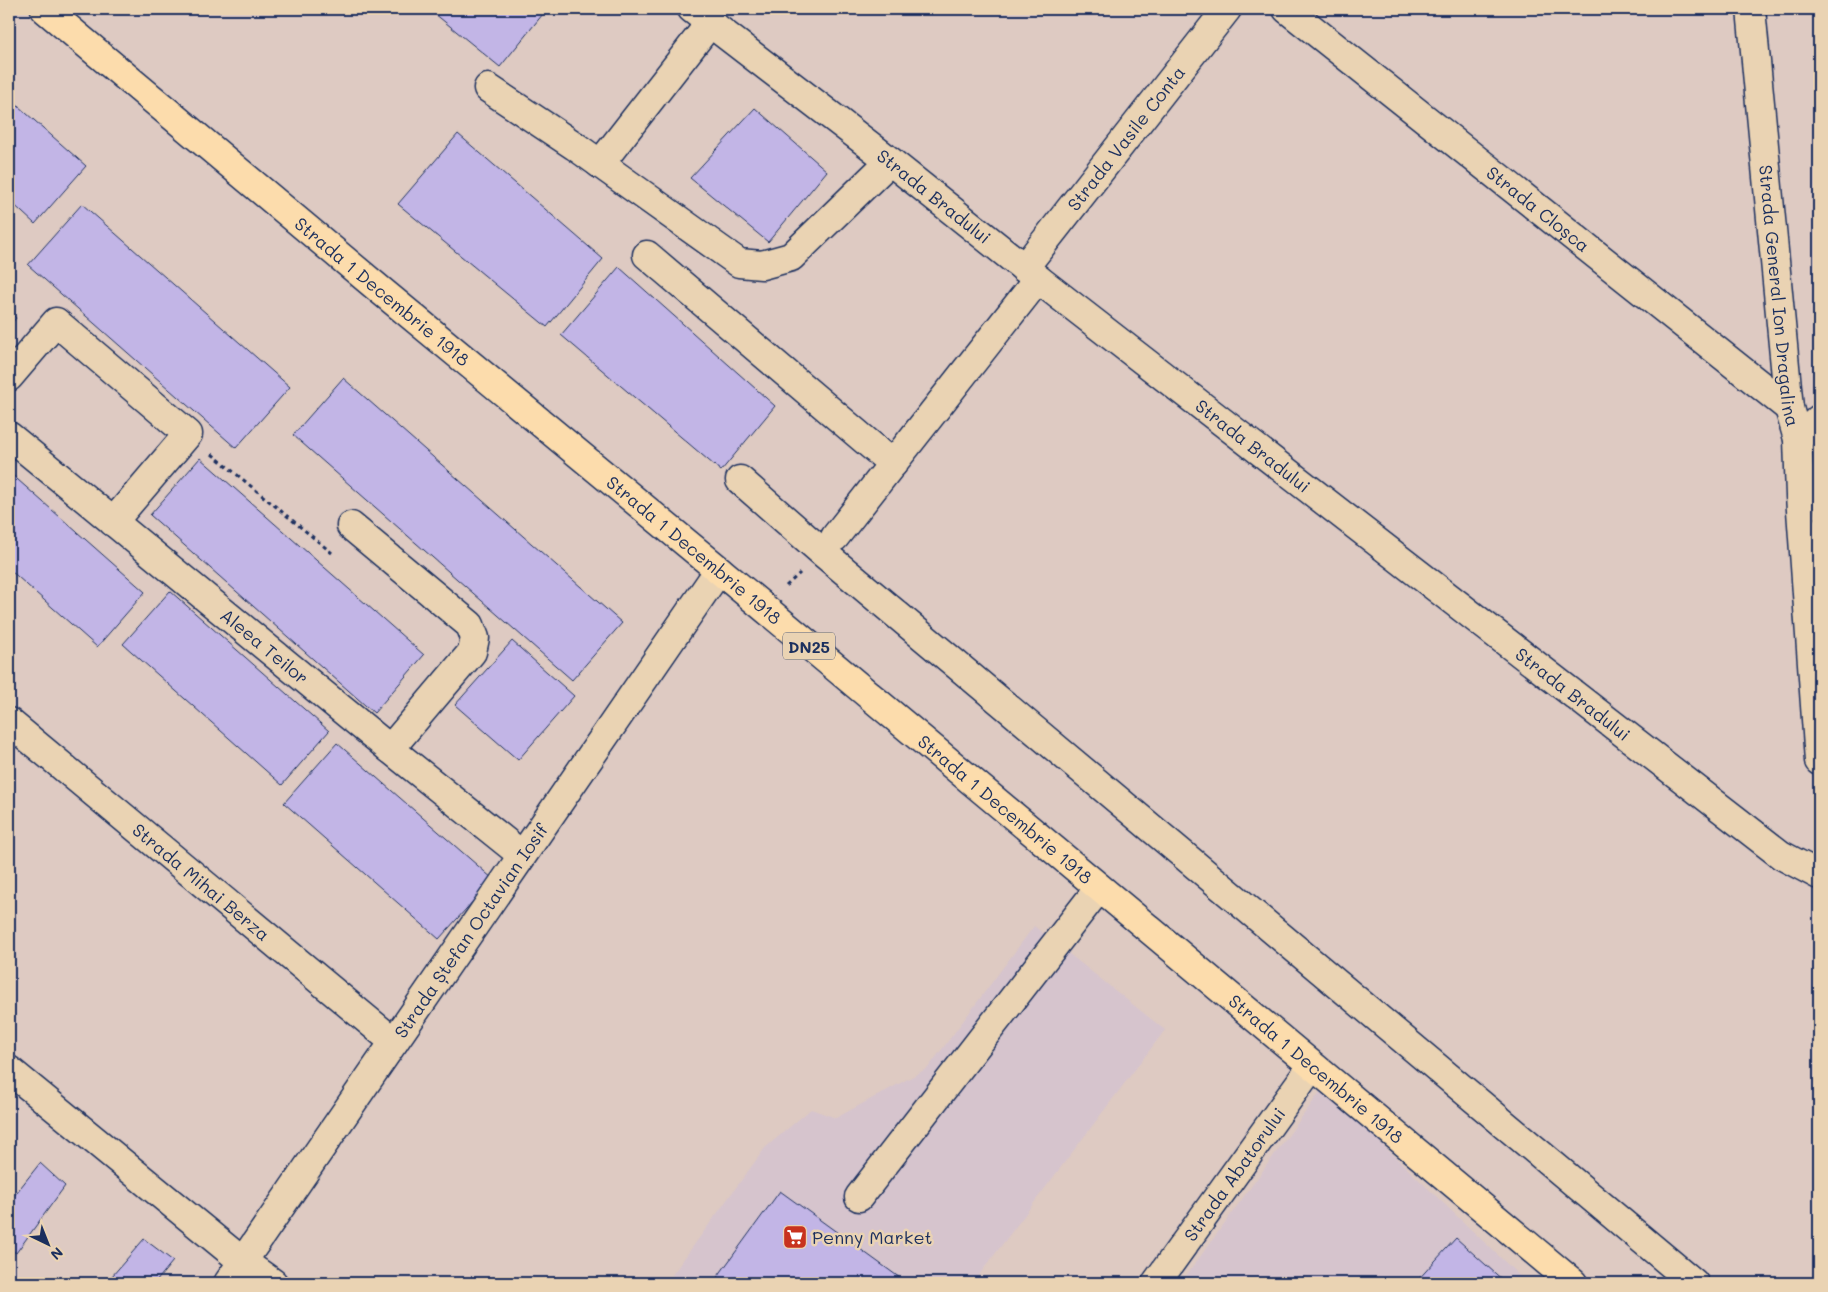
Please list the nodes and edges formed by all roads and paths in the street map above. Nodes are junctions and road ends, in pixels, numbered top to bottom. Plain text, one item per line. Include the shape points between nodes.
1 (45, 9) edge
2 (1227, 9) edge
3 (1287, 9) edge
4 (1751, 9) edge
5 (701, 16) edge
6 (488, 88) dead end
7 (890, 161) junction
8 (600, 164) junction
9 (647, 255) dead end
10 (1031, 274) junction
11 (9, 377) edge
12 (1789, 408) junction
13 (1819, 419) edge
14 (188, 434) junction
15 (9, 436) edge
16 (1798, 439) junction
17 (893, 464) junction
18 (740, 480) dead end
19 (113, 522) junction
20 (351, 526) dead end
21 (829, 545) junction
22 (333, 554) dead end
23 (719, 570) junction
24 (764, 608) junction
25 (9, 722) edge
26 (390, 749) junction
27 (1819, 761) edge
28 (522, 855) junction
29 (1819, 875) edge
30 (1099, 888) junction
31 (394, 1042) junction
32 (1312, 1066) junction
33 (9, 1070) edge
34 (859, 1197) dead end
35 (235, 1272) edge
36 (273, 1283) edge
37 (1156, 1283) edge
38 (1572, 1283) edge
39 (1694, 1283) edge

1 - 23 main road, Strada 1 Decembrie 1918 / DN25
2 - 10 street, Strada Vasile Conta
3 - 12 street, Strada Cloșca
4 - 12 street, Strada General Ion Dragalina
5 - 7 street, Strada Bradului
5 - 8 street
6 - 8 street
7 - 8 street via 791,256 762,265 739,263
7 - 10 street, Strada Bradului
9 - 17 street
10 - 17 street, Strada Vasile Conta
10 - 29 street, Strada Bradului via 1774,849
11 - 14 street via 56,322
12 - 16 street, Strada General Ion Dragalina
13 - 16 street
14 - 19 street
14 - 22 path
15 - 19 street, Aleea Teilor
16 - 27 street, Strada General Ion Dragalina
17 - 21 street, Strada Vasile Conta
18 - 21 street
19 - 26 street, Aleea Teilor
20 - 26 street via 470,625 475,638 472,652
21 - 24 path
21 - 39 street
23 - 24 main road, Strada 1 Decembrie 1918 / DN25
23 - 28 street, Strada Ștefan Octavian Iosif
24 - 30 main road, Strada 1 Decembrie 1918 / DN25
25 - 31 street, Strada Mihai Berza
26 - 28 street, Aleea Teilor
28 - 31 street, Strada Ștefan Octavian Iosif
30 - 32 main road, Strada 1 Decembrie 1918 / DN25
30 - 34 street
31 - 35 street, Strada Ștefan Octavian Iosif
32 - 37 street, Strada Abatorului
32 - 38 main road, Strada 1 Decembrie 1918 / DN25
33 - 35 street
35 - 36 street

